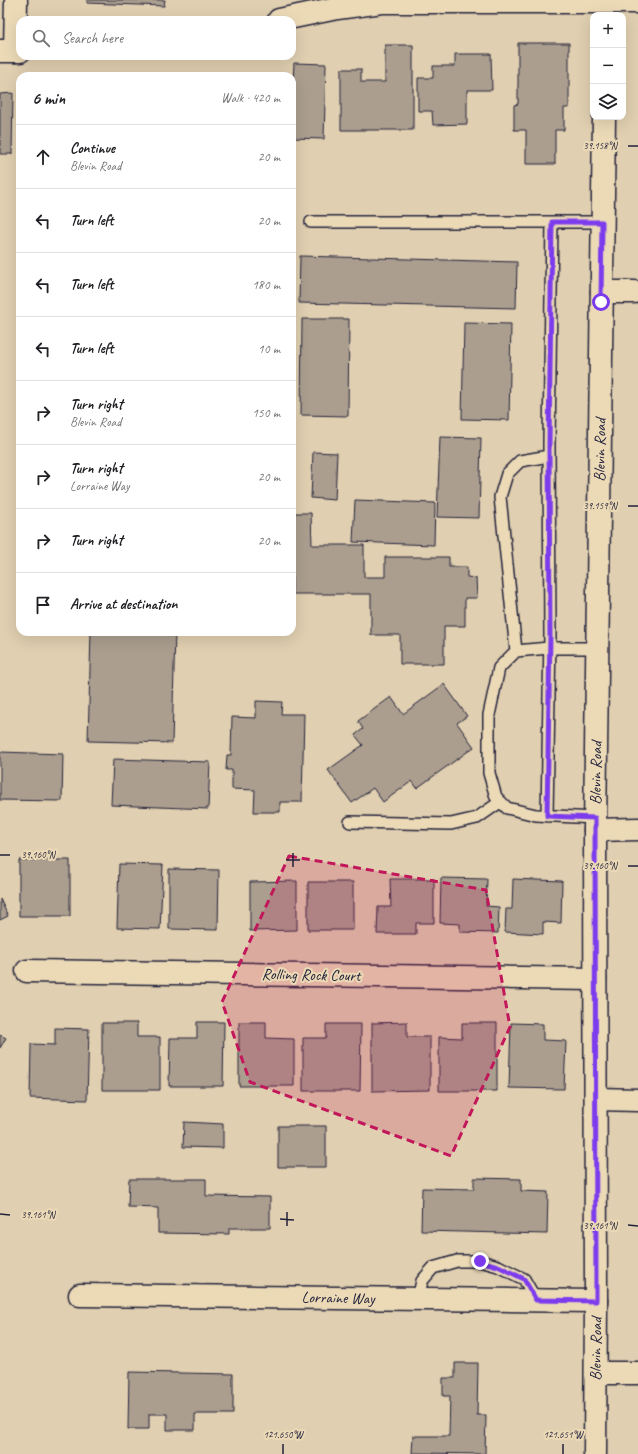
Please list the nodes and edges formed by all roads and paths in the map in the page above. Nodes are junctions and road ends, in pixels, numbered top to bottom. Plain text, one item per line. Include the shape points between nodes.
1 (16, 0) edge
2 (638, 2) edge
3 (605, 6) edge
4 (296, 16) edge
5 (12, 51) edge
6 (604, 120) edge
7 (312, 222) dead end
8 (552, 222) junction
9 (602, 222) junction
10 (636, 291) edge
11 (602, 292) junction
12 (549, 456) junction
13 (549, 648) junction
14 (597, 648) junction
15 (516, 651) junction
16 (500, 802) junction
17 (547, 816) junction
18 (350, 822) dead end
19 (595, 824) junction
20 (638, 829) edge
21 (27, 971) dead end
22 (596, 979) junction
23 (596, 1099) junction
24 (638, 1100) edge
25 (80, 1295) dead end
26 (418, 1299) junction
27 (536, 1300) junction
28 (596, 1301) junction
29 (596, 1373) junction
30 (638, 1373) edge
31 (595, 1454) edge

1 - 5 street
2 - 3 street
3 - 4 street via 382,2
6 - 9 street, Blevin Road
7 - 8 lane
8 - 9 lane
8 - 12 lane
9 - 11 street, Blevin Road
10 - 11 street
11 - 14 street, Blevin Road
12 - 13 lane
12 - 15 lane via 520,461 507,474 500,497
13 - 14 lane
13 - 15 lane
13 - 17 lane
14 - 19 street, Blevin Road
15 - 16 lane via 499,668 489,715 489,773
16 - 17 lane via 507,808
16 - 18 lane via 477,818 451,824
17 - 19 lane
19 - 20 street
19 - 22 street, Blevin Road
21 - 22 street, Rolling Rock Court
22 - 23 street, Blevin Road
23 - 24 street
23 - 28 street, Blevin Road
25 - 26 street, Lorraine Way
26 - 27 street, Lorraine Way
26 - 27 lane via 422,1281 433,1268 457,1260 480,1261 498,1266 524,1279
27 - 28 street, Lorraine Way
28 - 29 street, Blevin Road
29 - 30 street
29 - 31 street, Blevin Road

